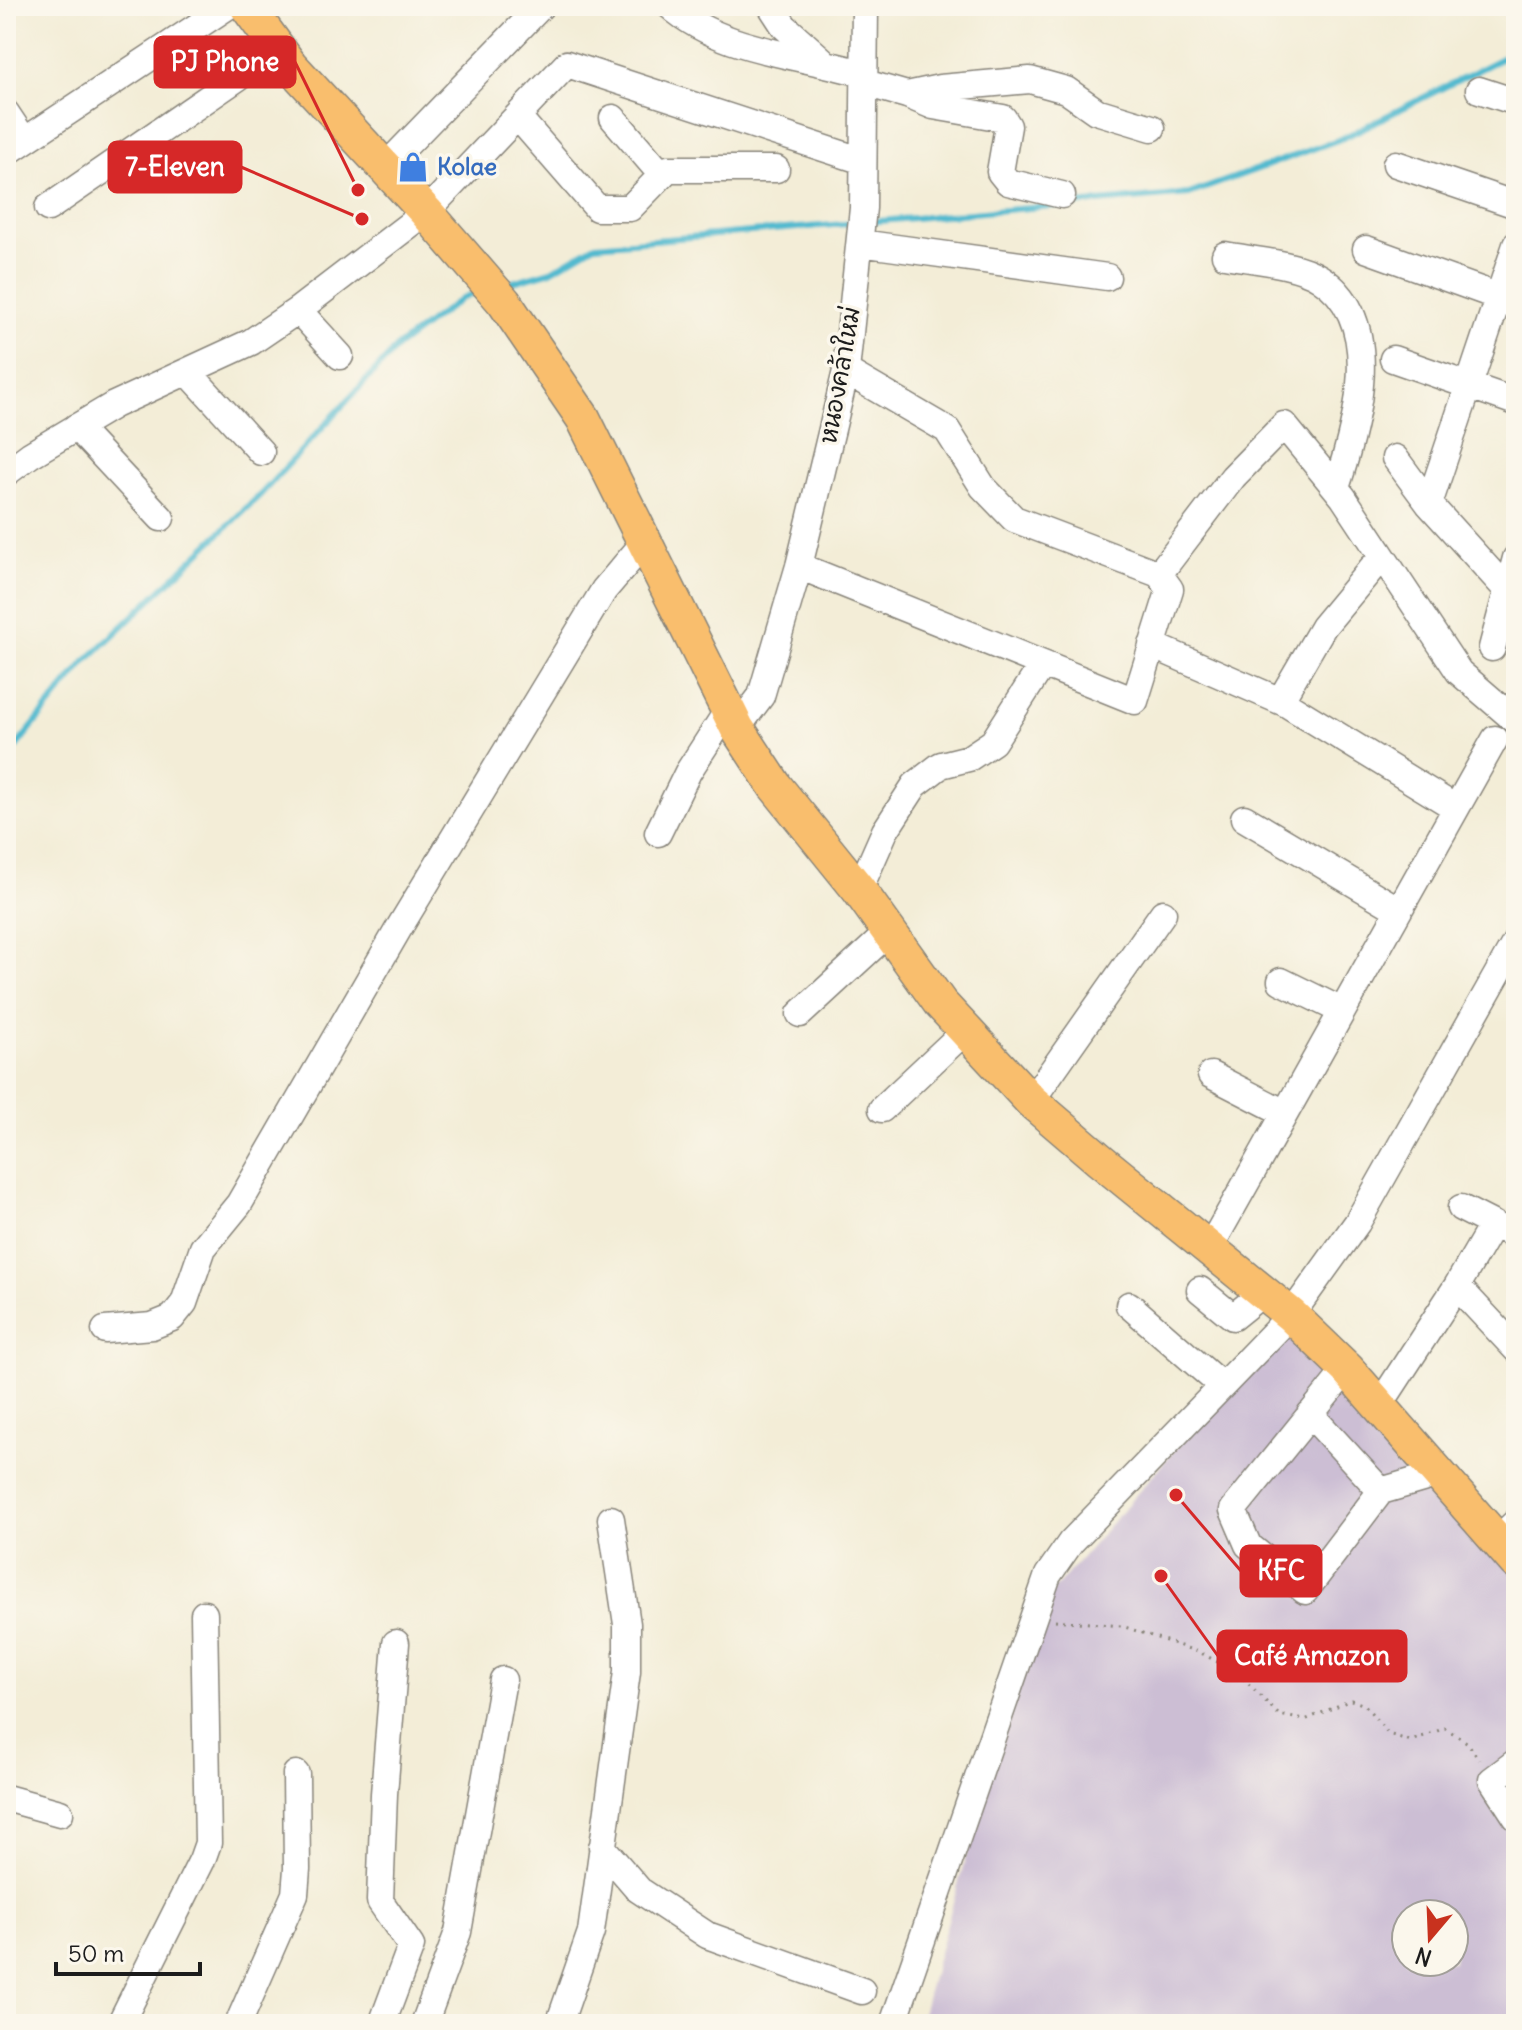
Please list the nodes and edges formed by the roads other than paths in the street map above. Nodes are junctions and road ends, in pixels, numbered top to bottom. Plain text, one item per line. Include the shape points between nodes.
1 (228, 6) edge
2 (247, 6) edge
3 (670, 6) edge
4 (771, 6) edge
5 (865, 6) edge
6 (528, 11) edge
7 (278, 50) junction
8 (825, 62) junction
9 (864, 79) junction
10 (1479, 90) dead end
11 (907, 95) junction
12 (1516, 102) edge
13 (6, 113) edge
14 (518, 117) junction
15 (613, 118) dead end
16 (1152, 128) dead end
17 (15, 146) edge
18 (863, 161) junction
19 (1396, 164) dead end
20 (384, 168) junction
21 (776, 169) dead end
22 (662, 175) junction
23 (1062, 195) dead end
24 (1516, 205) edge
25 (48, 208) dead end
26 (426, 212) junction
27 (860, 240) junction
28 (1516, 245) edge
29 (1366, 249) dead end
30 (1225, 255) dead end
31 (1107, 277) dead end
32 (1507, 300) edge
33 (298, 310) junction
34 (340, 356) dead end
35 (1393, 359) dead end
36 (846, 371) junction
37 (188, 372) junction
38 (1469, 385) junction
39 (1516, 402) edge
40 (76, 427) junction
41 (261, 452) dead end
42 (1395, 458) dead end
43 (6, 473) edge
44 (1336, 488) junction
45 (1429, 504) junction
46 (161, 518) dead end
47 (644, 543) junction
48 (1516, 558) edge
49 (799, 566) junction
50 (1372, 568) dead end
51 (1159, 574) junction
52 (1507, 590) junction
53 (1152, 645) junction
54 (1492, 648) dead end
55 (1043, 664) junction
56 (1280, 701) junction
57 (733, 719) junction
58 (1516, 721) edge
59 (1495, 739) dead end
60 (1456, 808) junction
61 (1244, 818) dead end
62 (658, 833) dead end
63 (859, 890) junction
64 (1399, 910) junction
65 (1163, 913) dead end
66 (889, 932) junction
67 (1516, 941) edge
68 (1507, 978) edge
69 (1281, 981) dead end
70 (1342, 1011) junction
71 (800, 1014) dead end
72 (965, 1031) junction
73 (1211, 1075) dead end
74 (1031, 1101) junction
75 (882, 1109) dead end
76 (1285, 1113) junction
77 (1461, 1208) dead end
78 (1504, 1230) edge
79 (1209, 1249) junction
80 (1457, 1286) junction
81 (1200, 1290) dead end
82 (1264, 1292) junction
83 (1129, 1305) dead end
84 (1291, 1315) junction
85 (105, 1330) dead end
86 (1516, 1349) edge
87 (1347, 1369) junction
88 (1222, 1386) junction
89 (1379, 1406) junction
90 (1310, 1414) junction
91 (1439, 1474) junction
92 (1381, 1491) junction
93 (611, 1519) dead end
94 (1510, 1541) edge
95 (204, 1614) dead end
96 (396, 1643) dead end
97 (503, 1680) dead end
98 (1516, 1762) edge
99 (296, 1774) dead end
100 (6, 1798) edge
101 (60, 1813) dead end
102 (1516, 1817) edge
103 (602, 1847) junction
104 (862, 1991) dead end
105 (120, 2024) edge
106 (238, 2024) edge
107 (382, 2024) edge
108 (424, 2024) edge
109 (559, 2024) edge
110 (893, 2024) edge

1 - 17 street
2 - 7 main road
3 - 8 street via 686,20 752,47
4 - 8 street via 784,26
5 - 9 street, หนองคล้าใหม่
6 - 20 street
7 - 20 main road
7 - 25 street
8 - 9 street
9 - 11 street
9 - 18 street, หนองคล้าใหม่
10 - 12 street
11 - 16 street via 1030,80 1066,90 1096,111
11 - 23 street via 933,106 1003,118 1008,126 1000,172 1008,182
13 - 17 street
14 - 18 street via 567,64
14 - 22 street via 597,208 630,208
14 - 26 street
15 - 22 street
18 - 27 street, หนองคล้าใหม่
19 - 24 street
20 - 26 main road
21 - 22 street via 668,169
26 - 33 street
26 - 47 main road via 494,291 583,418
27 - 31 street
27 - 36 street, หนองคล้าใหม่
28 - 32 street
29 - 32 street
30 - 44 street via 1317,276 1346,307 1358,333 1363,368
32 - 38 street
33 - 34 street
33 - 37 street via 251,342
35 - 38 street
36 - 49 street, หนองคล้าใหม่
36 - 51 street via 947,430 983,487 1014,519
37 - 40 street
37 - 41 street
38 - 39 street
38 - 45 street
40 - 43 street
40 - 46 street
42 - 45 street
44 - 51 street via 1284,425 1233,477
44 - 58 street via 1459,672
45 - 52 street
47 - 57 main road
47 - 85 street via 604,590 391,940 239,1204 203,1248 184,1303 172,1318 152,1326
48 - 52 street
49 - 55 street
49 - 57 street, หนองคล้าใหม่ via 761,696
50 - 56 street via 1323,627
51 - 53 street via 1170,589
52 - 54 street
53 - 55 street via 1135,701
53 - 56 street
55 - 63 street via 993,742 969,758 941,765 915,785 885,831
56 - 60 street
57 - 62 street, หนองคล้าใหม่ via 688,772
57 - 63 main road via 775,786
59 - 60 street
60 - 64 street
61 - 64 street
63 - 66 main road
64 - 70 street
65 - 74 street
66 - 71 street
66 - 72 main road
67 - 68 street
68 - 84 street via 1357,1223
69 - 70 street
70 - 76 street
72 - 74 main road
72 - 75 street
73 - 76 street
74 - 79 main road
76 - 79 street
77 - 78 street
78 - 80 street
79 - 82 main road
80 - 86 street
80 - 89 street
81 - 82 street via 1233,1317
82 - 84 main road
83 - 88 street
84 - 87 main road
84 - 88 street
87 - 89 main road
87 - 90 street
88 - 110 street via 1071,1542 1048,1575
89 - 91 main road
90 - 92 street
90 - 92 street via 1233,1510 1248,1545 1305,1591
91 - 92 street
91 - 94 main road
93 - 103 street via 627,1624 627,1672
95 - 105 street via 208,1843
96 - 107 street via 380,1901 411,1946
97 - 108 street via 458,1932
98 - 102 street via 1492,1780
99 - 106 street via 295,1894
100 - 101 street
103 - 104 street via 639,1890 707,1935
103 - 109 street via 591,1932

